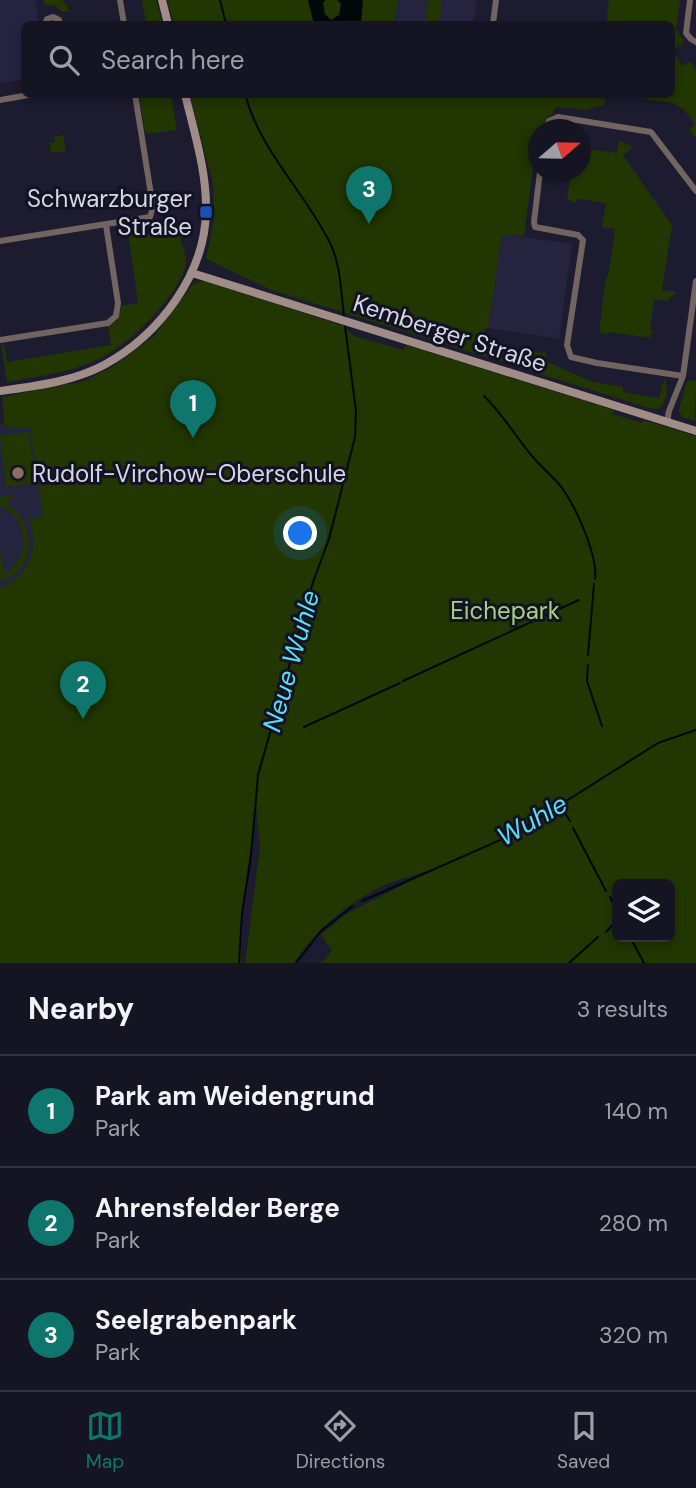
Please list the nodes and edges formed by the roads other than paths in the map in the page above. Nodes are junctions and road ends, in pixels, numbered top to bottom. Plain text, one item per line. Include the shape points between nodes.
1 (120, 0) edge
2 (162, 0) edge
3 (496, 0) edge
4 (690, 0) edge
5 (124, 21) edge
6 (167, 21) edge
7 (493, 21) edge
8 (696, 42) edge
9 (21, 96) edge
10 (136, 98) edge
11 (186, 98) edge
12 (0, 100) edge
13 (591, 122) edge
14 (539, 182) edge
15 (696, 191) edge
16 (106, 225) junction
17 (0, 241) edge
18 (192, 273) junction
19 (696, 281) edge
20 (0, 340) edge
21 (683, 376) junction
22 (0, 391) edge
23 (667, 422) junction
24 (696, 431) edge

1 - 5 street
2 - 6 main road
3 - 7 street
4 - 8 street via 686,33
9 - 12 street
10 - 16 street via 153,211 150,217
11 - 18 main road via 206,200 204,232
13 - 15 street via 651,132
14 - 21 street via 535,228 578,235 583,240 567,345 571,356
16 - 17 street
16 - 20 street via 119,310 116,316 108,323
18 - 22 main road via 152,328 114,359 60,381
18 - 23 main road, Kemberger Straße
19 - 21 street
21 - 23 street
23 - 24 main road, Kemberger Straße

